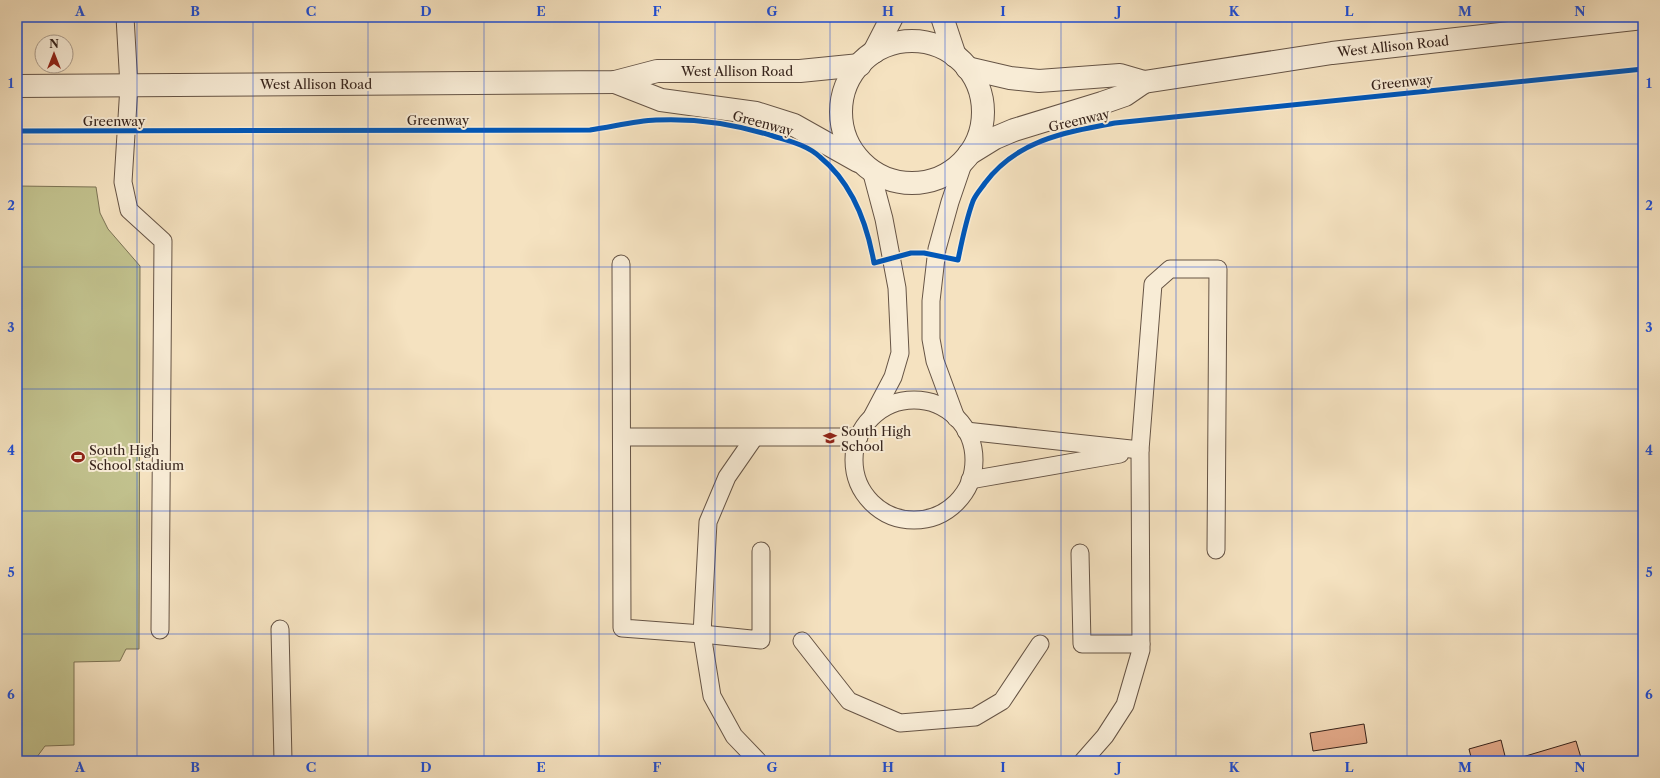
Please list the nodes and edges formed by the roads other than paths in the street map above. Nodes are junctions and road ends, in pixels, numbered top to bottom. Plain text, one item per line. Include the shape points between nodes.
1 (125, 17) edge
2 (892, 17) edge
3 (942, 17) edge
4 (1643, 18) edge
5 (867, 58) junction
6 (961, 62) junction
7 (615, 82) junction
8 (1144, 82) junction
9 (17, 86) edge
10 (128, 86) junction
11 (966, 158) junction
12 (867, 167) junction
13 (621, 264) dead end
14 (871, 418) junction
15 (961, 424) junction
16 (622, 437) junction
17 (859, 437) junction
18 (754, 438) junction
19 (1140, 450) junction
20 (970, 480) junction
21 (1216, 550) dead end
22 (761, 551) dead end
23 (1080, 553) dead end
24 (280, 629) dead end
25 (160, 630) dead end
26 (702, 634) junction
27 (802, 641) dead end
28 (1040, 644) dead end
29 (1141, 644) junction
30 (282, 761) edge
31 (758, 761) edge
32 (1083, 761) edge

1 - 10 lane
2 - 5 street
3 - 6 street
4 - 8 street, West Allison Road via 1332,53
5 - 6 street via 892,45 911,42 939,47
5 - 7 street, West Allison Road via 800,71 657,71
5 - 12 street via 852,74 842,100 841,113 842,127 847,140 853,152
6 - 8 street, West Allison Road via 1010,78 1039,81 1120,75
6 - 11 street via 976,81 983,115 979,136
7 - 10 street, West Allison Road
7 - 12 street, West Allison Road via 661,100 756,113 794,124
8 - 11 street, West Allison Road via 1125,95 995,138
9 - 10 street, West Allison Road
10 - 25 lane via 123,182 129,210 163,241
11 - 12 street via 946,174 932,181 922,182 895,181
11 - 15 lane via 936,249 931,301 931,339 934,353 944,388
12 - 14 lane via 884,220 897,288 900,353 893,377
13 - 16 lane
14 - 15 lane via 886,407 914,400 947,410
14 - 17 lane
15 - 19 lane
15 - 20 lane via 973,452
16 - 18 lane
16 - 26 lane via 622,628
17 - 18 lane
17 - 20 lane via 854,460 858,480 871,502 883,512 914,520 934,516 956,502
18 - 26 lane via 727,477 708,522
19 - 20 lane
19 - 21 lane via 1153,284 1170,270 1218,269
19 - 29 lane
22 - 26 lane via 761,640
23 - 29 lane via 1082,644
24 - 30 lane
26 - 31 lane via 712,696 734,736
27 - 28 lane via 849,701 900,723 975,717 1002,701
29 - 32 lane via 1125,705 1105,736

